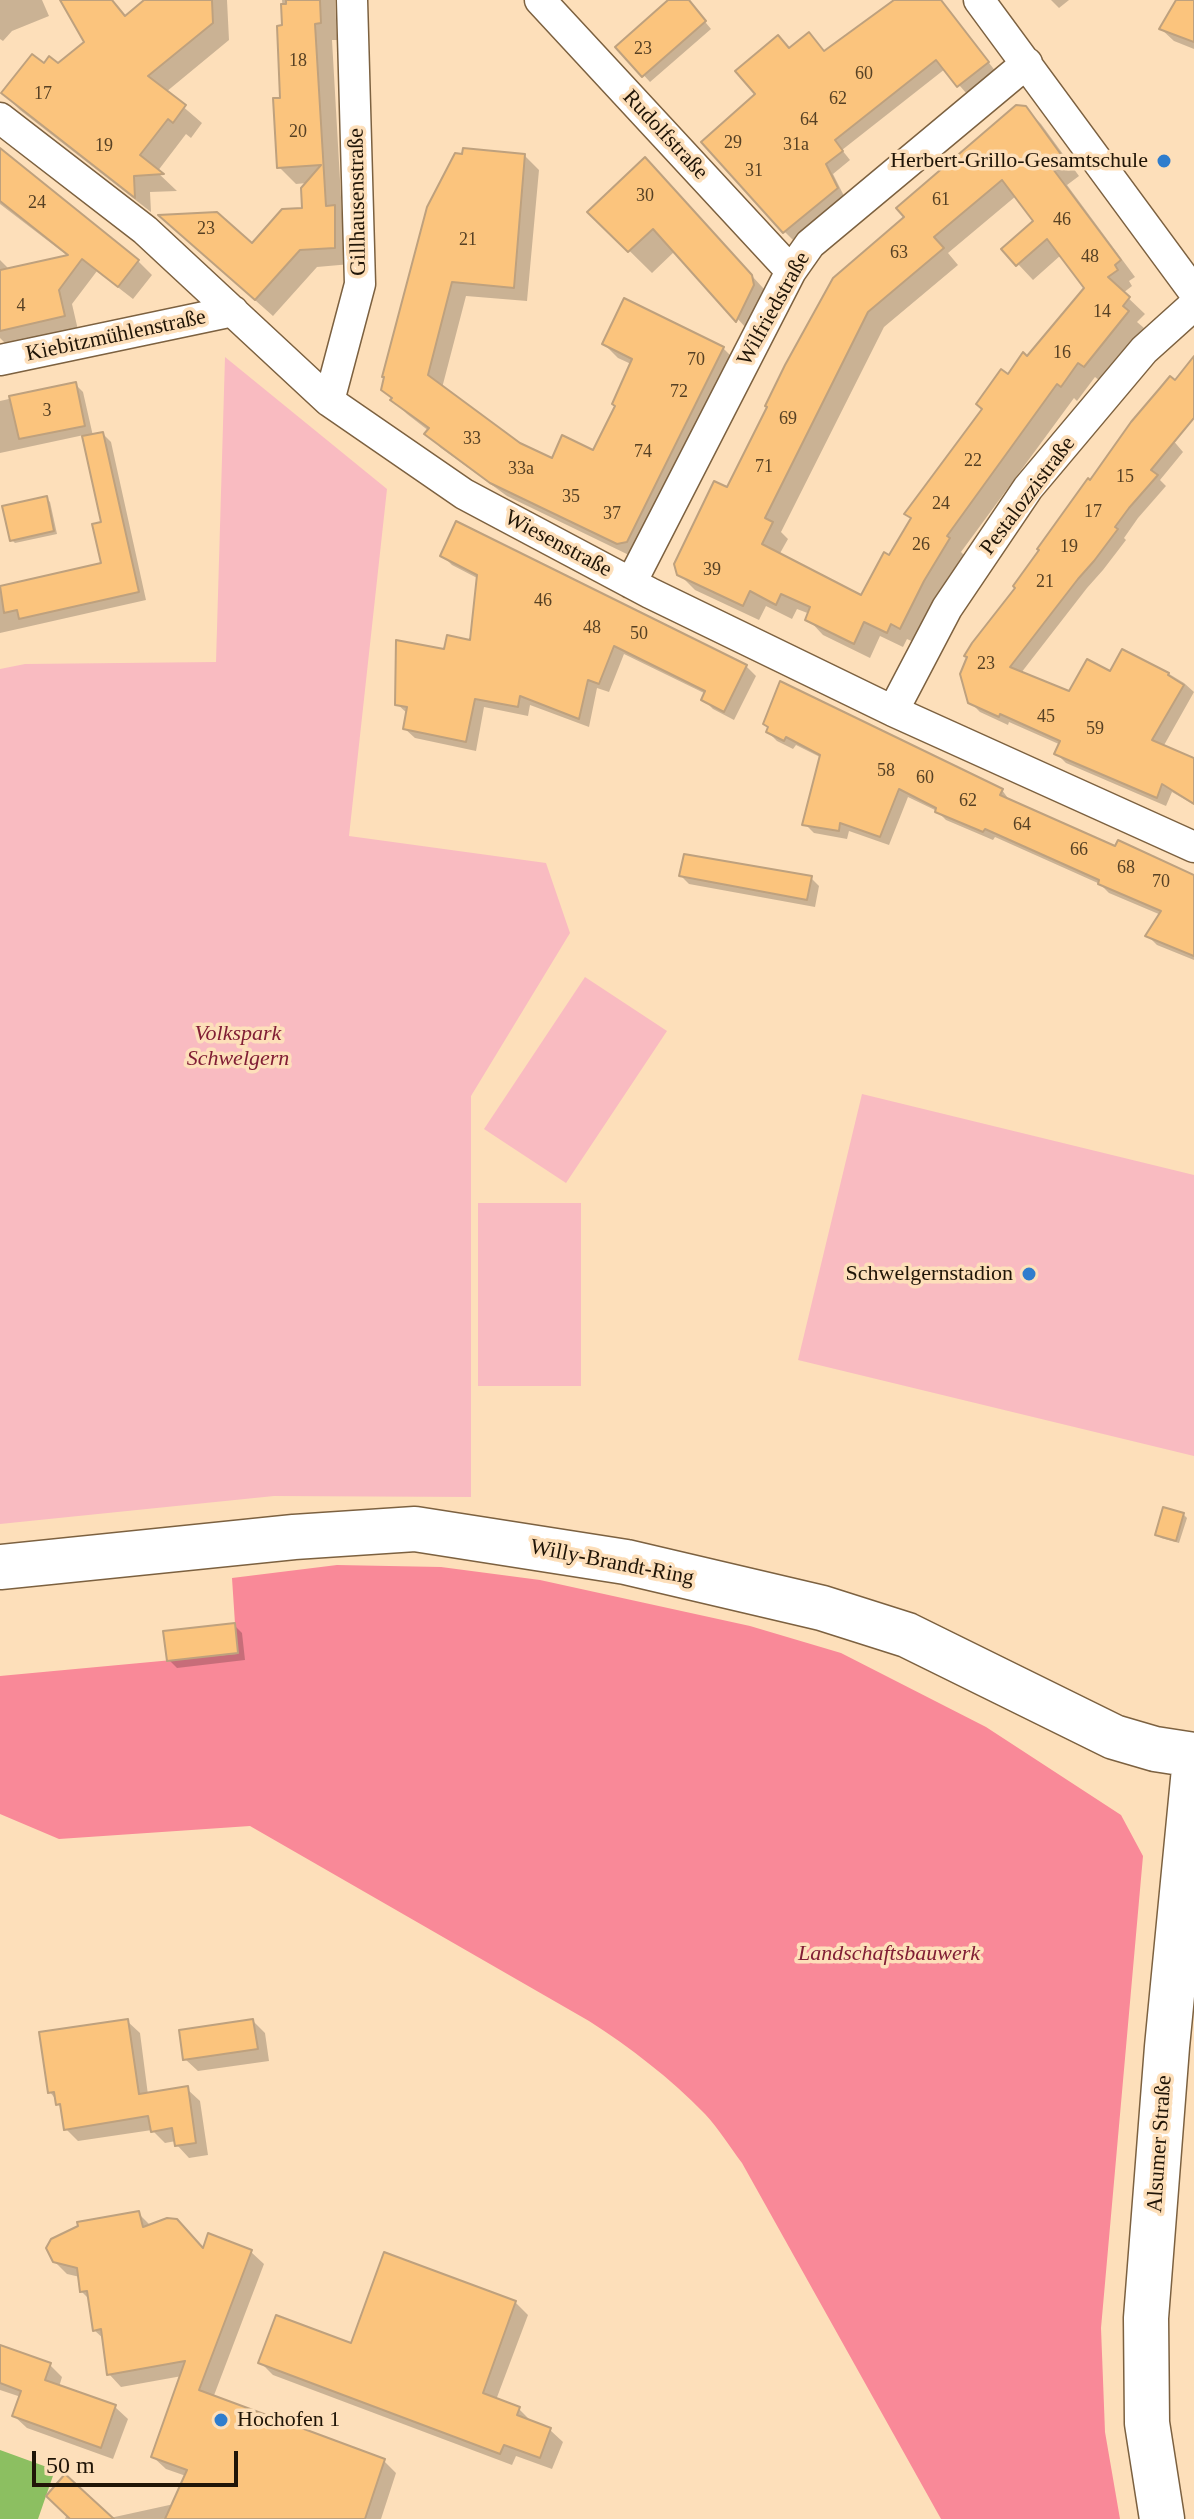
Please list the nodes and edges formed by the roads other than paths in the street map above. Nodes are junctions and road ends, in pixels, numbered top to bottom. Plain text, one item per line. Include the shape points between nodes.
1 (352, 0) edge
2 (540, 0) edge
3 (979, 0) edge
4 (1027, 63) junction
5 (0, 118) edge
6 (791, 271) junction
7 (1194, 292) edge
8 (1194, 305) edge
9 (233, 311) junction
10 (0, 360) edge
11 (329, 401) junction
12 (631, 583) junction
13 (893, 711) junction
14 (1194, 847) edge
15 (0, 1567) edge
16 (1194, 1755) edge
17 (1194, 1769) edge
18 (1162, 2519) edge

1 - 11 street, Gillhausenstraße via 360,284
2 - 6 street, Rudolfstraße
3 - 4 street
4 - 6 street, Wilfriedstraße via 810,244
4 - 7 street
5 - 9 street, Wiesenstraße via 145,230
6 - 12 street, Wilfriedstraße
8 - 13 street, Pestalozzistraße via 1144,350 1028,488 947,608
9 - 10 street, Kiebitzmühlenstraße
9 - 11 street, Wiesenstraße
11 - 12 street, Wiesenstraße via 464,494
12 - 13 street, Wiesenstraße
13 - 14 street, Wiesenstraße
15 - 16 main road, Willy-Brandt-Ring via 415,1529 611,1560 822,1608 907,1635 1114,1737
17 - 18 main road, Alsumer Straße via 1146,2318 1147,2423

